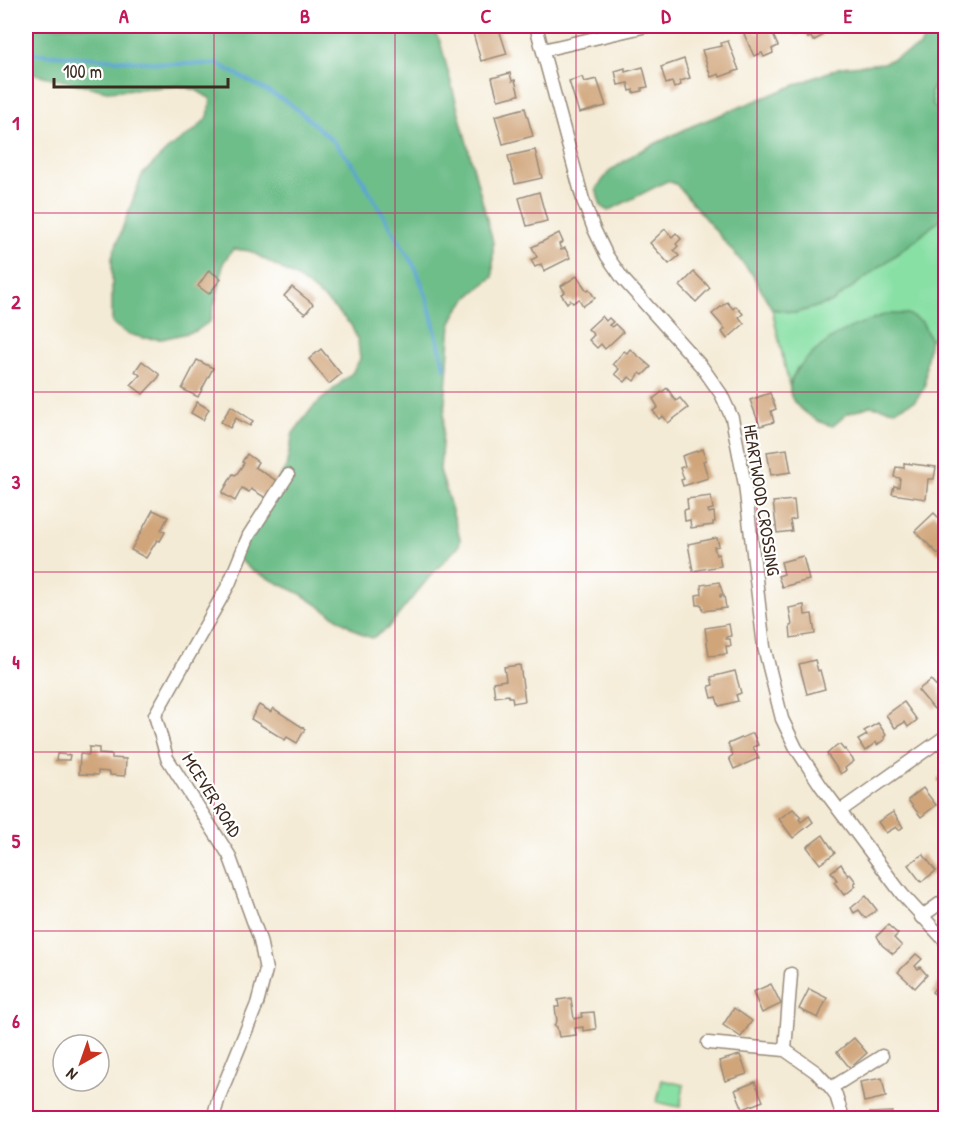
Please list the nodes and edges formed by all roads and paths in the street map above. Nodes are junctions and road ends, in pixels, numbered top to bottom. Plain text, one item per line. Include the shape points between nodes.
1 (536, 26) edge
2 (647, 26) edge
3 (543, 50) junction
4 (288, 475) dead end
5 (945, 736) edge
6 (840, 811) junction
7 (945, 899) edge
8 (921, 917) junction
9 (945, 942) edge
10 (791, 974) dead end
11 (708, 1043) dead end
12 (785, 1050) junction
13 (882, 1056) dead end
14 (831, 1088) junction
15 (213, 1119) edge
16 (843, 1119) edge

1 - 3 street, HEARTWOOD CROSSING
2 - 3 street
3 - 6 street, HEARTWOOD CROSSING via 583,200 598,238 622,279 702,366 732,418 774,694 796,748
4 - 15 street, MCEVER ROAD via 249,536 229,584 155,715 168,758 229,855 260,940 266,970
5 - 6 street
6 - 8 street, HEARTWOOD CROSSING
7 - 8 street
8 - 9 street, HEARTWOOD CROSSING
10 - 12 street
11 - 12 street
12 - 14 street
13 - 14 street
14 - 16 street

